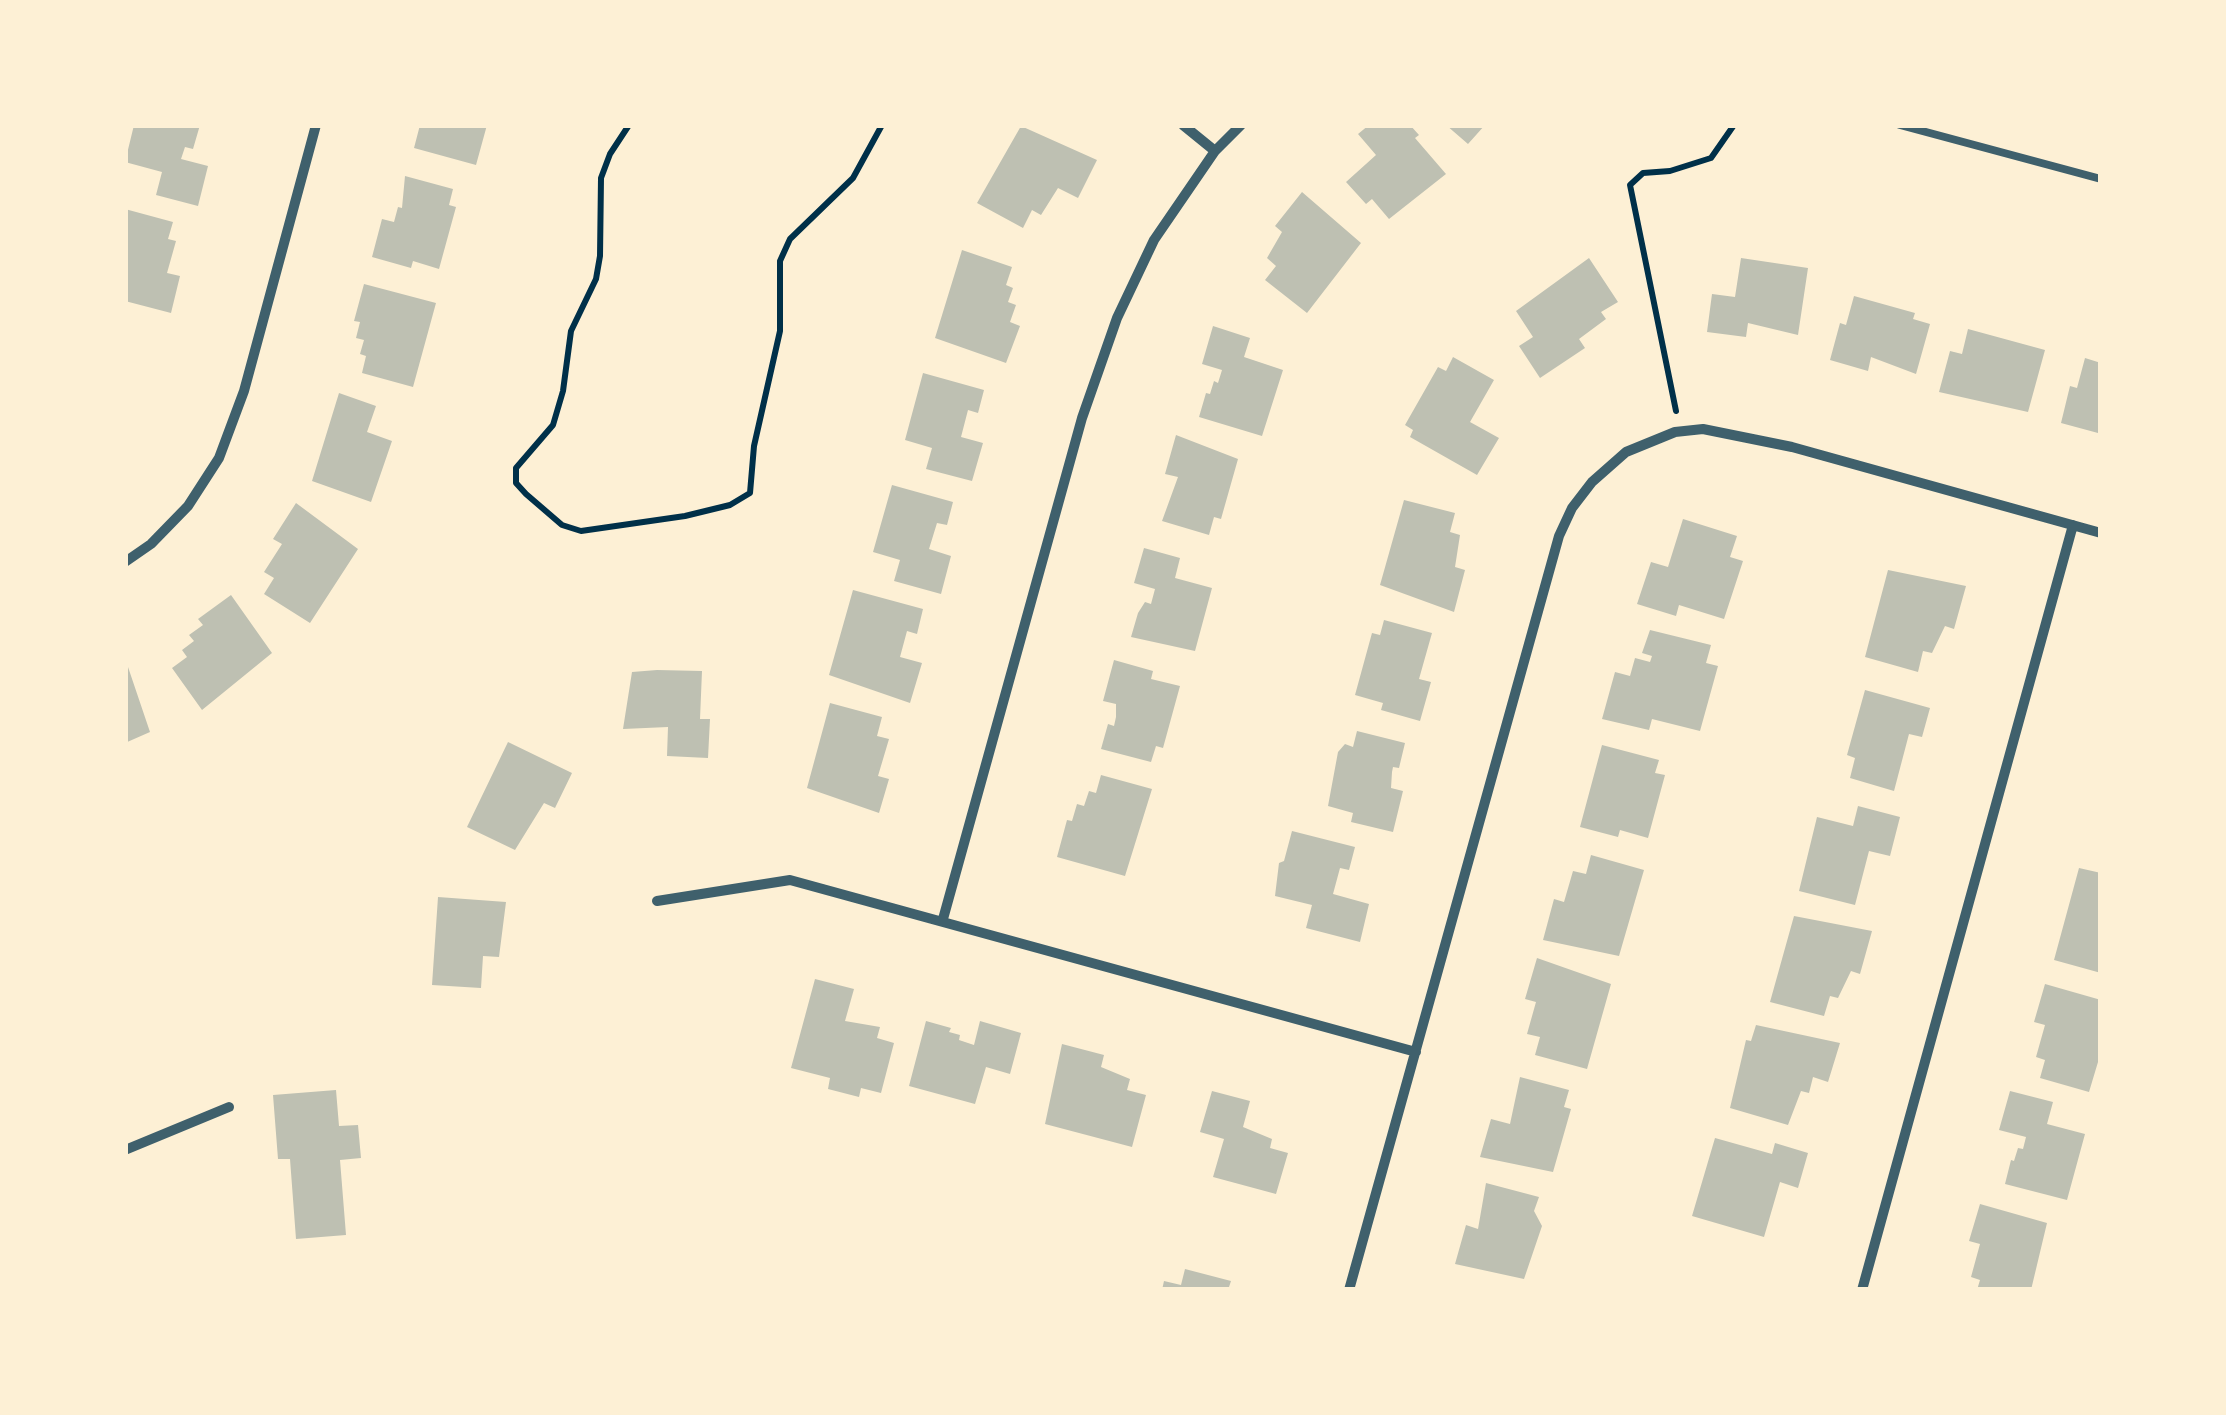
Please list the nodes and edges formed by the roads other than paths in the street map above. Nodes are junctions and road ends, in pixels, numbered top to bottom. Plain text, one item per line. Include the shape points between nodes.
1 (316, 125) edge
2 (1183, 125) edge
3 (1241, 125) edge
4 (1900, 125) edge
5 (1214, 151) junction
6 (2101, 179) edge
7 (2073, 525) junction
8 (2101, 533) edge
9 (125, 562) edge
10 (657, 900) dead end
11 (943, 919) junction
12 (1416, 1052) junction
13 (230, 1107) dead end
14 (125, 1150) edge
15 (1348, 1290) edge
16 (1862, 1290) edge

1 - 9 street via 244,391 219,458 188,506
2 - 5 street
3 - 5 street
4 - 6 lane
5 - 11 street via 1154,240 1105,352
7 - 8 street
7 - 12 street via 1728,432 1682,432 1607,466 1572,508 1559,536
7 - 16 street
10 - 11 street via 790,880
11 - 12 street
12 - 15 street
13 - 14 street

